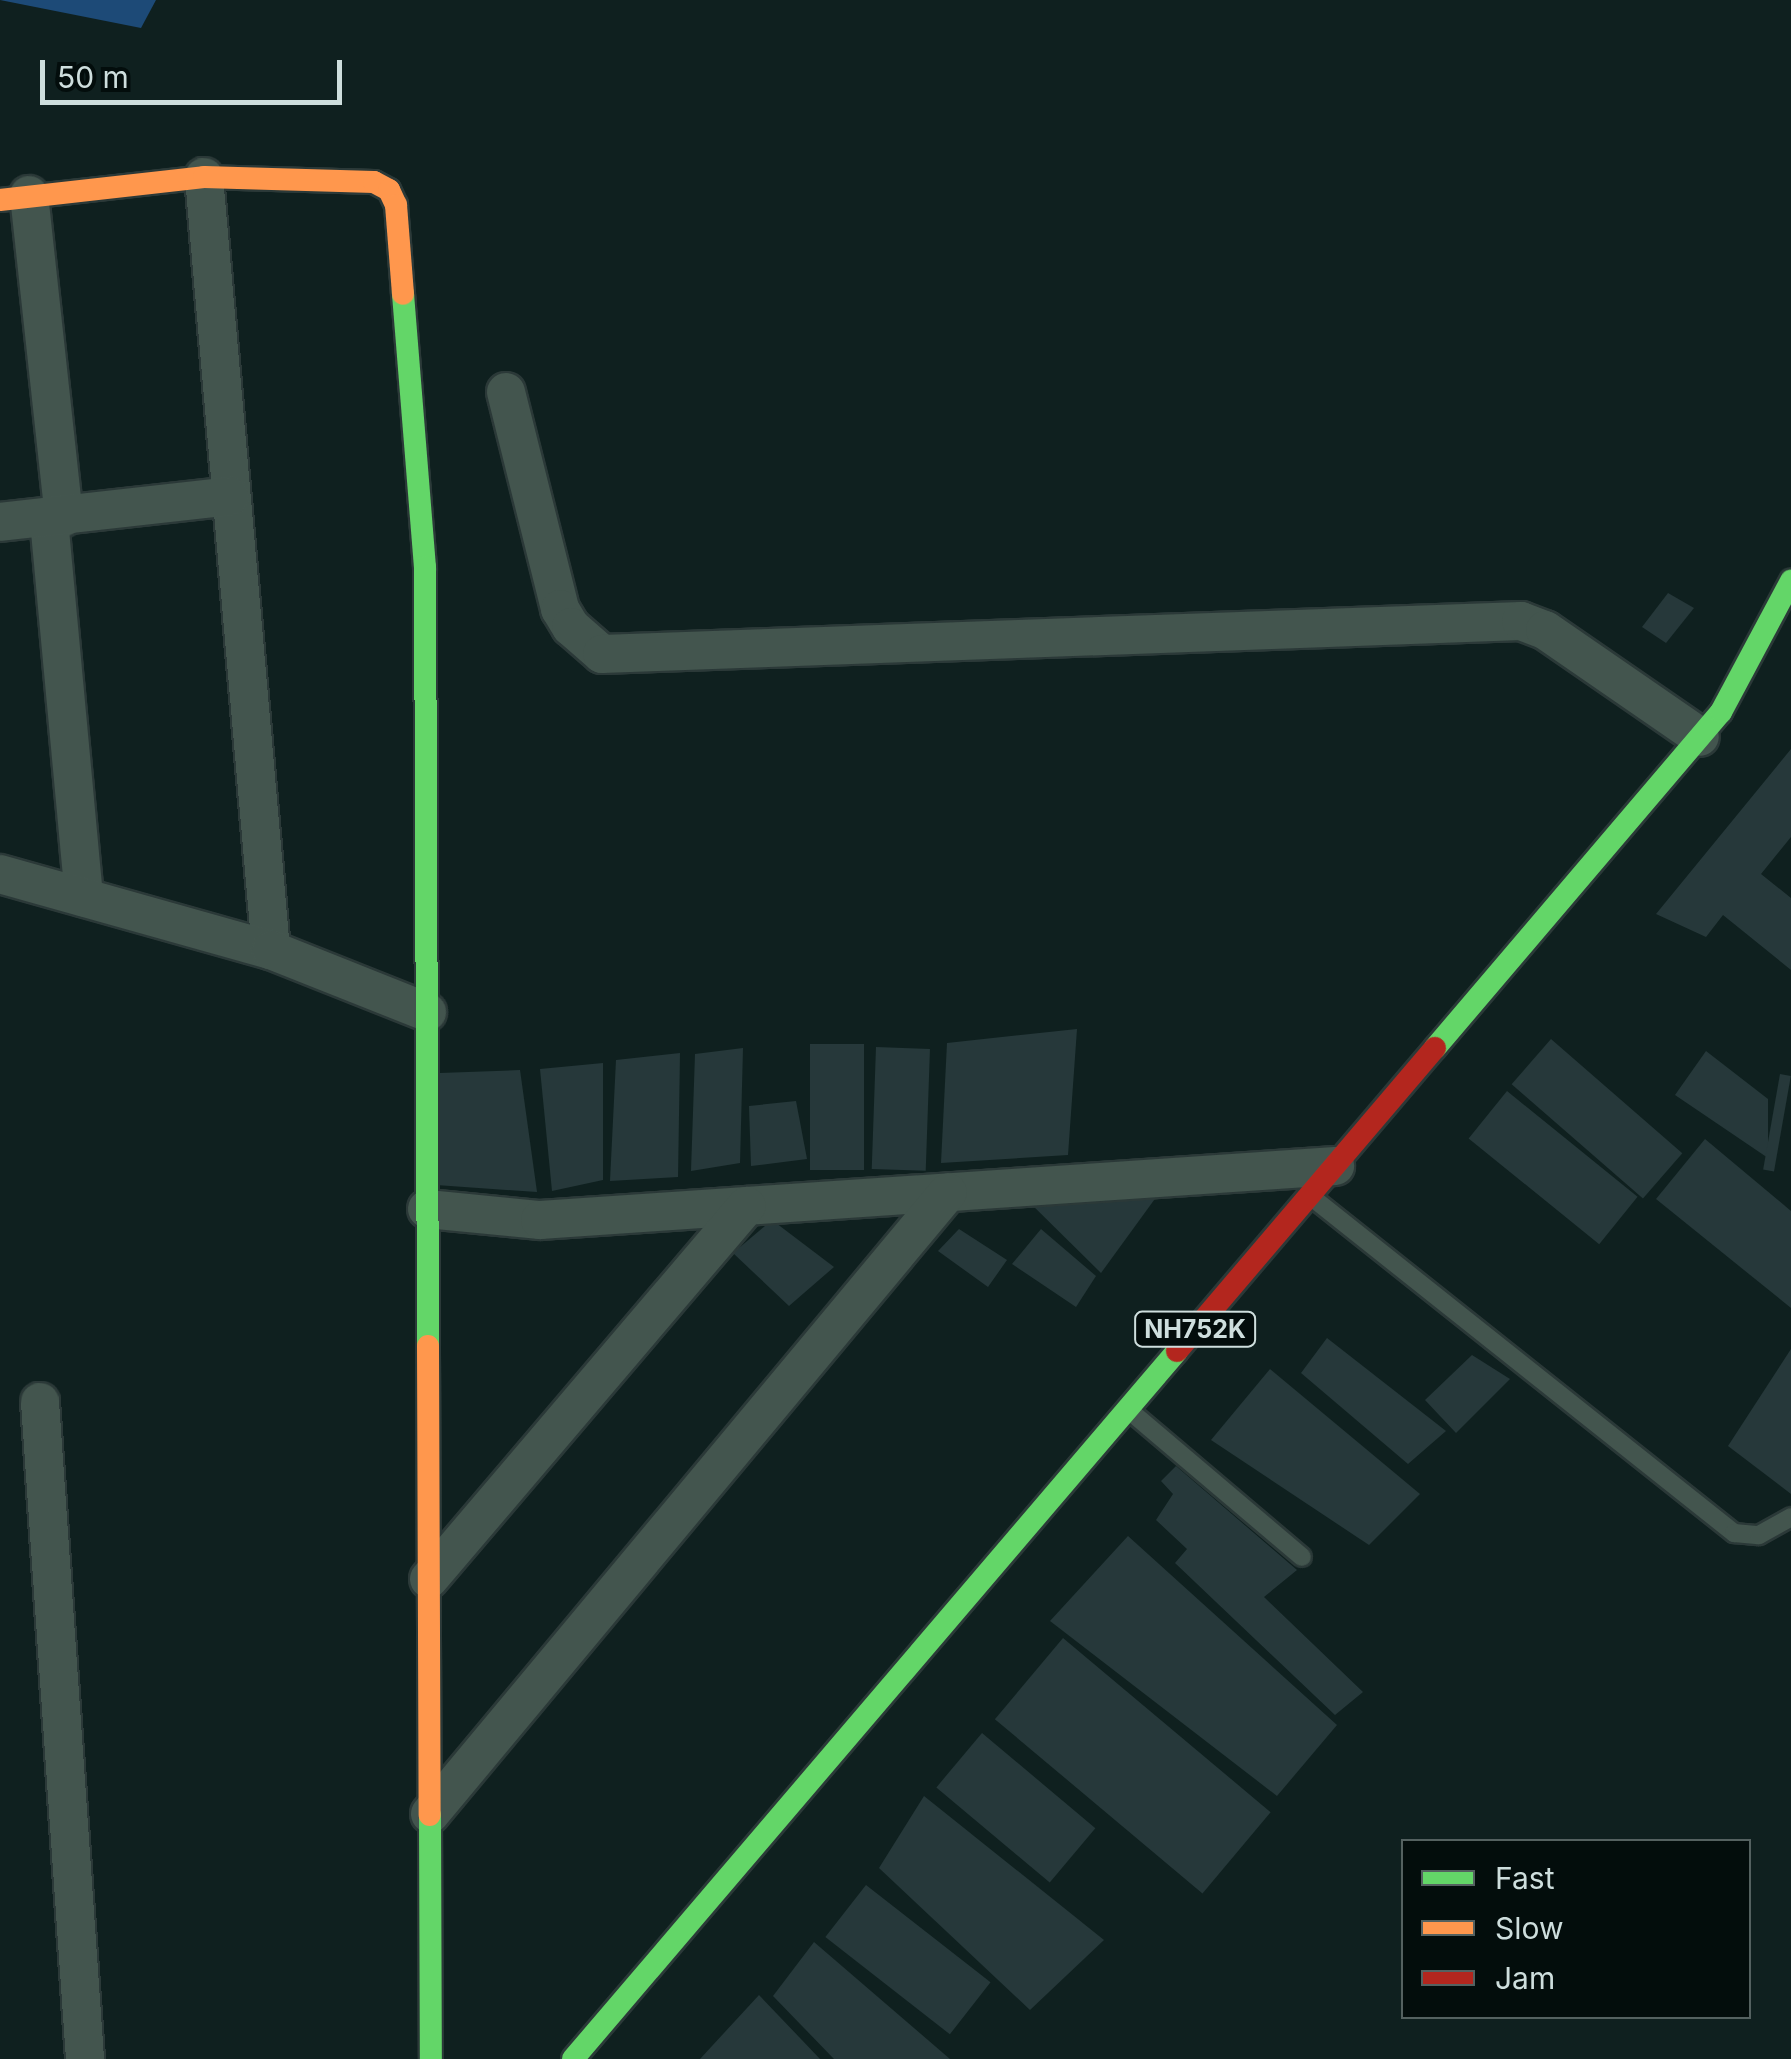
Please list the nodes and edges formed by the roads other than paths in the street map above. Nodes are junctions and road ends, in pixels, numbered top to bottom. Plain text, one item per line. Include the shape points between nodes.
1 (204, 177) junction
2 (15, 198) edge
3 (506, 392) dead end
4 (230, 496) junction
5 (56, 519) junction
6 (0, 522) edge
7 (1791, 581) edge
8 (1791, 628) edge
9 (1710, 724) junction
10 (0, 874) edge
11 (84, 897) junction
12 (271, 950) junction
13 (426, 1012) junction
14 (1336, 1166) junction
15 (948, 1192) junction
16 (1310, 1196) junction
17 (747, 1206) junction
18 (427, 1209) junction
19 (40, 1402) dead end
20 (1126, 1408) junction
21 (1791, 1517) edge
22 (1302, 1557) dead end
23 (429, 1579) junction
24 (430, 1814) junction
25 (86, 2059) edge
26 (431, 2059) edge
27 (574, 2059) edge

1 - 2 main road
1 - 4 street
1 - 13 main road via 374,182 389,190 396,205 425,567
2 - 5 street
3 - 9 street via 560,609 602,654 1520,620
4 - 5 street
4 - 12 street
5 - 6 street
5 - 11 street
7 - 9 main road, NH752K
8 - 9 street
9 - 14 main road, NH752K
10 - 11 street
11 - 12 street
12 - 13 street
13 - 18 main road
14 - 15 street
14 - 16 main road, NH752K
15 - 17 street
15 - 24 street
16 - 20 main road, NH752K
16 - 21 lane via 1734,1533 1759,1536
17 - 18 street via 514,1221
17 - 23 street
18 - 23 main road
19 - 25 street
20 - 22 lane
20 - 27 main road, NH752K
23 - 24 main road
24 - 26 main road

